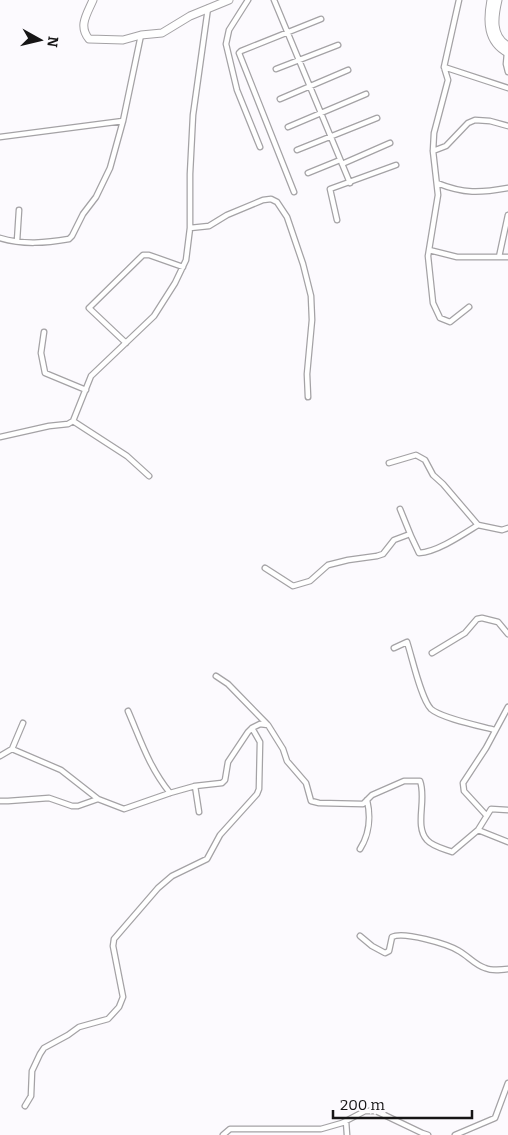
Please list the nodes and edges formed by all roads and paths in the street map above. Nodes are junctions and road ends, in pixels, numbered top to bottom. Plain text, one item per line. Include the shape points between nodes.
1 (92, 0) edge
2 (229, 0) edge
3 (248, 0) edge
4 (274, 0) edge
5 (458, 0) edge
6 (491, 0) edge
7 (498, 0) edge
8 (208, 8) junction
9 (321, 19) dead end
10 (287, 32) junction
11 (141, 35) junction
12 (338, 45) dead end
13 (508, 46) edge
14 (508, 53) edge
15 (299, 60) junction
16 (444, 67) junction
17 (276, 69) dead end
18 (348, 70) dead end
19 (508, 72) edge
20 (310, 86) junction
21 (508, 88) edge
22 (366, 94) dead end
23 (280, 99) dead end
24 (321, 113) junction
25 (377, 118) dead end
26 (123, 121) junction
27 (508, 126) edge
28 (288, 128) dead end
29 (331, 137) junction
30 (0, 138) edge
31 (390, 143) dead end
32 (260, 147) dead end
33 (297, 150) dead end
34 (433, 151) junction
35 (341, 162) junction
36 (396, 165) dead end
37 (308, 173) dead end
38 (350, 183) junction
39 (437, 184) junction
40 (508, 188) edge
41 (294, 192) dead end
42 (19, 210) dead end
43 (508, 215) edge
44 (337, 220) dead end
45 (190, 228) junction
46 (0, 238) edge
47 (17, 241) junction
48 (429, 250) junction
49 (508, 257) edge
50 (499, 258) junction
51 (183, 267) junction
52 (469, 308) dead end
53 (44, 332) dead end
54 (126, 343) junction
55 (86, 390) junction
56 (308, 397) dead end
57 (74, 421) junction
58 (0, 437) edge
59 (389, 463) dead end
60 (149, 476) dead end
61 (400, 509) dead end
62 (478, 525) junction
63 (508, 528) edge
64 (410, 534) junction
65 (265, 568) dead end
66 (508, 634) edge
67 (394, 648) dead end
68 (432, 653) dead end
69 (216, 676) dead end
70 (508, 707) edge
71 (128, 711) dead end
72 (23, 723) dead end
73 (268, 725) junction
74 (252, 728) junction
75 (495, 730) junction
76 (12, 748) junction
77 (0, 756) edge
78 (195, 786) junction
79 (170, 793) junction
80 (98, 799) junction
81 (0, 800) edge
82 (367, 800) junction
83 (508, 810) edge
84 (199, 812) dead end
85 (486, 815) junction
86 (478, 830) junction
87 (508, 842) edge
88 (360, 849) dead end
89 (360, 936) dead end
90 (508, 970) edge
91 (508, 1084) edge
92 (24, 1106) dead end
93 (346, 1121) junction
94 (223, 1135) edge
95 (347, 1135) edge
96 (428, 1135) edge
97 (455, 1135) edge

1 - 11 main road via 84,24 84,33 89,39 123,40
2 - 8 main road
3 - 32 street via 229,30 226,44 237,90
4 - 10 street
5 - 16 street
6 - 14 main road via 490,32 495,43
7 - 13 main road via 495,30
8 - 11 main road via 162,33
8 - 45 street via 193,115
9 - 10 street
10 - 15 street
10 - 41 street via 241,51 239,56
11 - 26 street
12 - 15 street
14 - 19 street
15 - 17 street
15 - 20 street
16 - 21 street
16 - 34 street via 448,80 434,133
18 - 20 street
20 - 23 street
20 - 24 street
22 - 24 street
24 - 28 street
24 - 29 street
25 - 29 street
26 - 30 street
26 - 47 street via 110,168 72,236 42,244
27 - 34 street via 475,120 446,146
29 - 33 street
29 - 35 street
31 - 35 street
34 - 39 street
35 - 37 street
35 - 38 street
36 - 38 street
38 - 44 street via 330,191
39 - 40 street via 462,192
39 - 48 street
42 - 47 street
43 - 50 street
45 - 51 street
45 - 56 street via 209,226 263,200 277,202 287,217 311,296
46 - 47 street
48 - 50 street via 457,257
48 - 52 street via 433,303 440,318 450,322
49 - 50 street
51 - 54 street via 154,316
51 - 54 street via 143,255 89,308
53 - 55 street via 40,353 45,373
54 - 55 street via 91,376
55 - 57 street
57 - 58 street
57 - 60 street via 127,456
59 - 62 street via 416,455 425,460 433,475
61 - 64 street
62 - 63 street via 502,530
62 - 64 street via 425,553 419,553
64 - 65 street via 394,540 383,554 328,565 310,581 292,586
66 - 68 street via 498,622 482,618 465,633
67 - 75 street via 407,642 423,693 432,709
69 - 73 street
70 - 75 street
71 - 79 street via 150,765
72 - 76 street
73 - 74 street
73 - 82 street via 287,761 306,783 311,801 363,804
74 - 78 street via 228,762 225,780
74 - 92 street via 260,742 257,794 220,835 207,859 172,876 114,938 122,997 119,1007 108,1019 79,1026 44,1048 32,1071 31,1096
75 - 85 street via 462,783 464,791
76 - 77 street
76 - 80 street via 61,770
78 - 79 street
78 - 84 street
79 - 80 street via 124,809
80 - 81 street via 78,806 49,798
82 - 86 street via 404,781 420,782 424,789 421,829 427,840 452,852
82 - 88 street via 370,812 366,840
83 - 85 street via 491,809
85 - 86 street
86 - 87 street
89 - 90 street via 384,953 389,951 392,937 407,935 458,950 485,968
91 - 97 street via 495,1118
93 - 94 street via 321,1129 230,1129
93 - 95 street
93 - 96 street via 365,1111 376,1111

